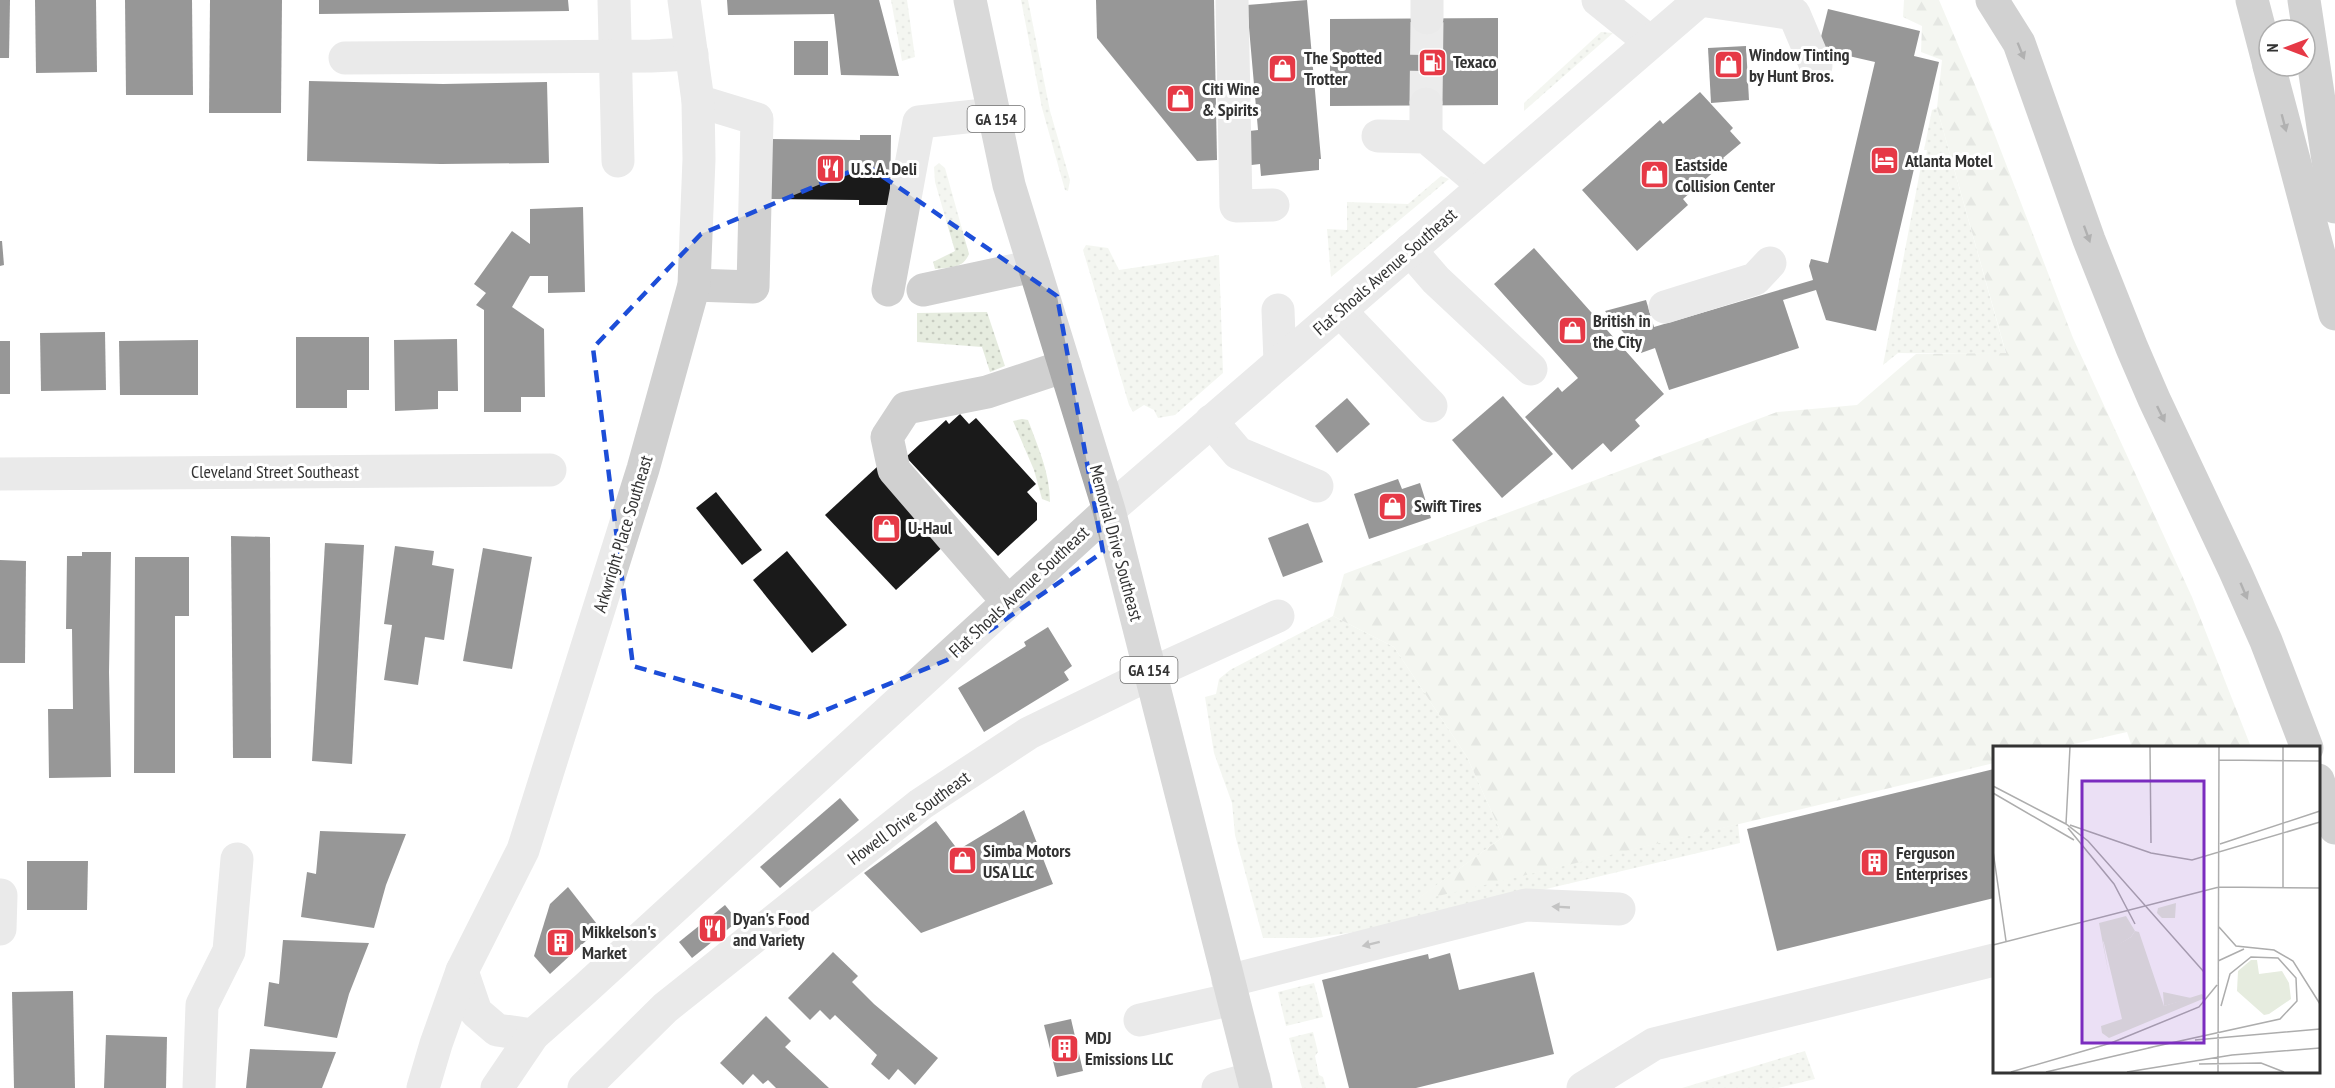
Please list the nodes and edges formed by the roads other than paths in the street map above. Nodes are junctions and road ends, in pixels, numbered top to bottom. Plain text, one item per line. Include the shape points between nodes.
1 (614, 0) edge
2 (684, 0) edge
3 (970, 0) edge
4 (1232, 0) edge
5 (1598, 0) edge
6 (1700, 0) edge
7 (1992, 0) edge
8 (2252, 0) edge
9 (2304, 0) edge
10 (2257, 19) edge
11 (1650, 42) junction
12 (692, 54) junction
13 (615, 56) junction
14 (345, 58) dead end
15 (1816, 66) dead end
16 (2272, 78) edge
17 (698, 101) junction
18 (1426, 104) tunnel mouth
19 (994, 114) junction
20 (1378, 136) dead end
21 (1426, 136) junction
22 (618, 161) dead end
23 (1484, 186) junction
24 (1273, 205) dead end
25 (2335, 207) edge
26 (1410, 250) junction
27 (1770, 263) dead end
28 (1034, 267) junction
29 (694, 285) junction
30 (888, 290) dead end
31 (923, 290) dead end
32 (1665, 307) dead end
33 (1278, 310) dead end
34 (1340, 311) junction
35 (2335, 314) edge
36 (1280, 362) junction
37 (1065, 366) junction
38 (1531, 369) dead end
39 (1431, 406) dead end
40 (1211, 421) junction
41 (550, 470) dead end
42 (0, 474) edge
43 (1317, 486) dead end
44 (1108, 510) junction
45 (1008, 602) junction
46 (1278, 616) dead end
47 (1150, 674) junction
48 (2307, 746) edge
49 (2320, 783) edge
50 (2335, 828) edge
51 (237, 859) dead end
52 (1, 895) edge
53 (1619, 909) dead end
54 (0, 929) edge
55 (1993, 960) edge
56 (462, 971) junction
57 (1231, 990) junction
58 (1140, 1020) dead end
59 (533, 1035) junction
60 (436, 1044) junction
61 (1255, 1083) edge
62 (199, 1088) edge
63 (423, 1088) edge
64 (434, 1088) edge
65 (497, 1088) edge
66 (584, 1088) edge
67 (1218, 1088) edge
68 (1583, 1088) edge

1 - 13 street
2 - 12 street, Arkwright Place Southeast
3 - 19 main road, Memorial Drive Southeast / GA 154
4 - 24 street via 1236,206
5 - 11 street
6 - 11 street, Flat Shoals Avenue Southeast
6 - 15 street via 1794,14
7 -> 48 highway via 2019,43 2132,348 2266,641
8 - 10 highway
9 - 25 highway
11 - 23 street, Flat Shoals Avenue Southeast
12 - 13 street
12 - 17 street, Arkwright Place Southeast
13 - 14 street
13 - 22 street
16 -> 35 highway
17 - 29 street, Arkwright Place Southeast
17 - 29 street via 757,119 753,286
18 - 21 street
19 - 28 main road, Memorial Drive Southeast / GA 154 via 1009,185
19 - 30 street via 919,122
20 - 21 street
21 - 23 street
23 - 26 street, Flat Shoals Avenue Southeast
26 - 34 street, Flat Shoals Avenue Southeast
26 - 38 street via 1436,280
27 - 32 street via 1755,279
28 - 31 street
28 - 37 main road, Memorial Drive Southeast / GA 154
29 - 56 street, Arkwright Place Southeast via 643,469 522,850
33 - 36 street
34 - 36 street, Flat Shoals Avenue Southeast
34 - 39 street
36 - 40 street, Flat Shoals Avenue Southeast
37 - 44 main road, Memorial Drive Southeast / GA 154
37 - 45 street via 987,392 906,408 887,437 894,470
40 - 43 street via 1238,453
40 - 44 street, Flat Shoals Avenue Southeast
41 - 42 street, Cleveland Street Southeast
44 - 45 street, Flat Shoals Avenue Southeast
44 - 47 main road, Memorial Drive Southeast / GA 154
45 - 59 street, Flat Shoals Avenue Southeast
46 - 47 street, Howell Drive Southeast
47 - 57 main road, Memorial Drive Southeast / GA 154
47 - 66 street, Howell Drive Southeast via 1029,733 962,789 921,804 665,1008
49 - 50 highway
51 - 62 street via 229,951 202,1005
52 - 54 street
53 -> 57 street via 1526,905
55 - 68 street via 1654,1044
56 - 59 street via 476,1012 497,1030
56 - 60 street, Arkwright Place Southeast
57 - 58 street
57 - 61 main road, Memorial Drive Southeast / GA 154
59 - 65 street, Flat Shoals Avenue Southeast
60 - 63 street, Arkwright Place Southeast
60 - 64 street, Arkwright Place Southeast
61 - 67 street

